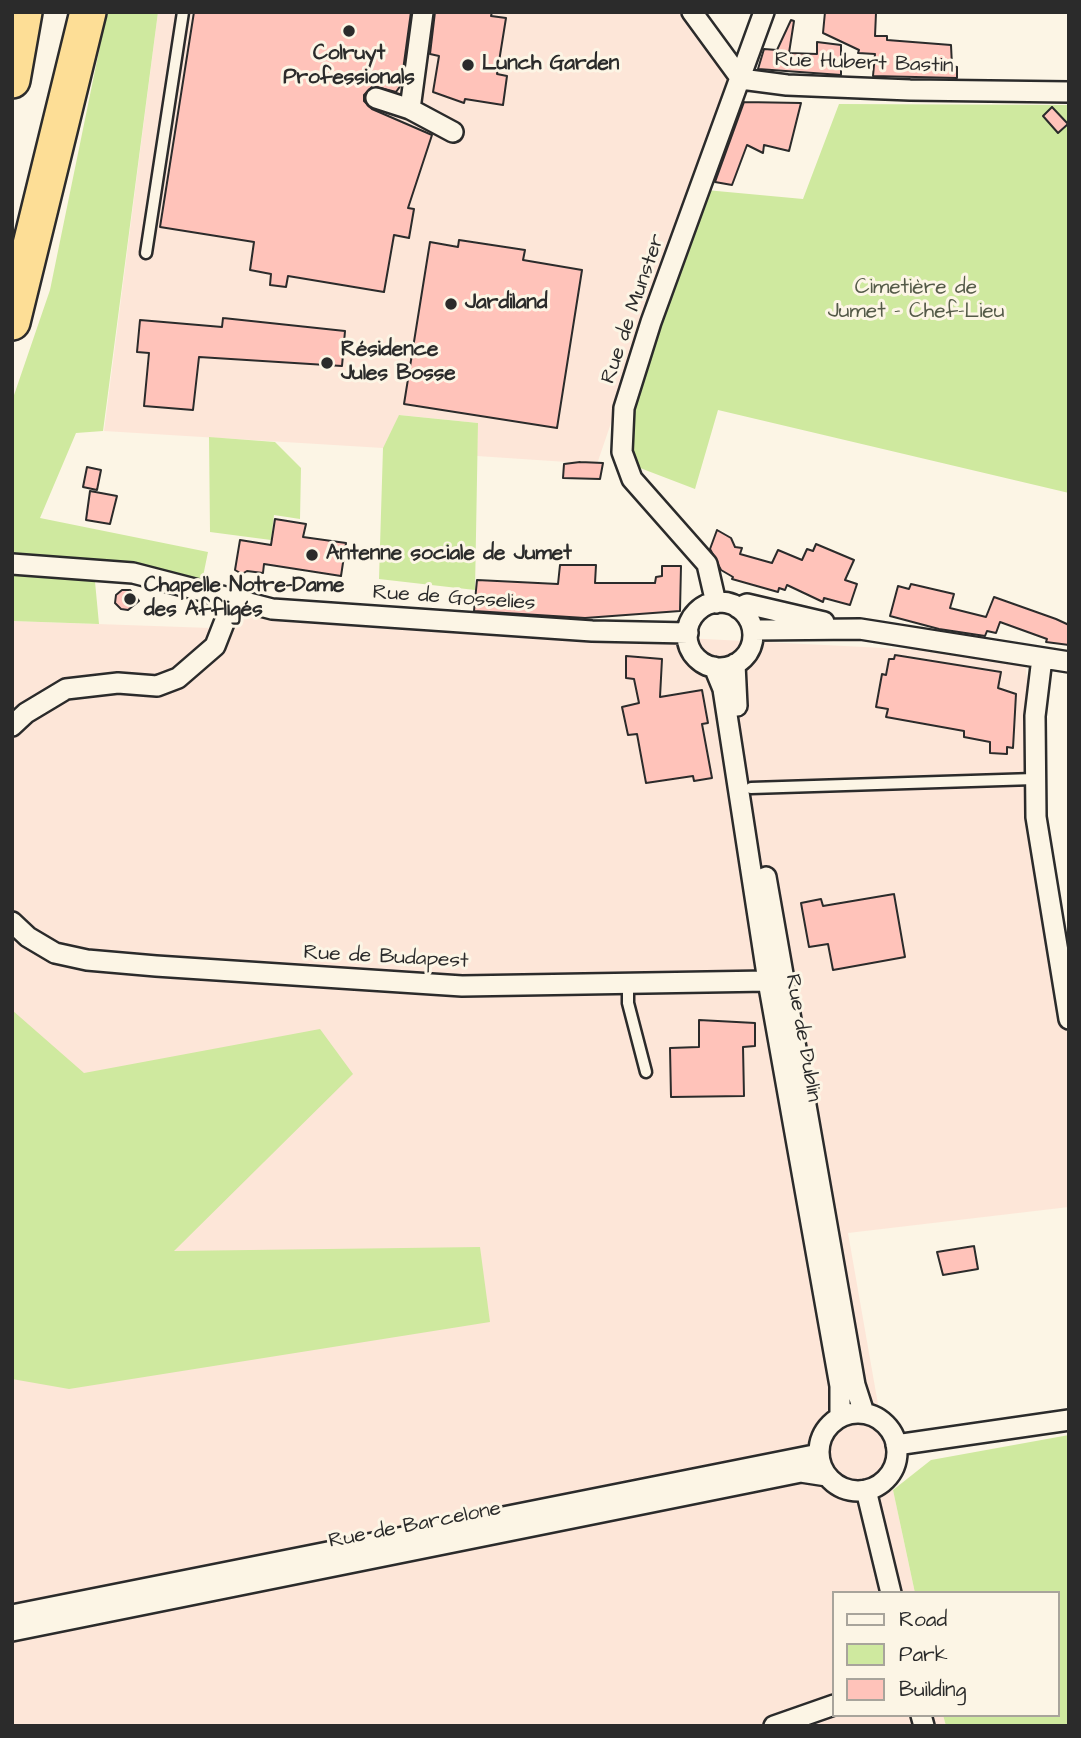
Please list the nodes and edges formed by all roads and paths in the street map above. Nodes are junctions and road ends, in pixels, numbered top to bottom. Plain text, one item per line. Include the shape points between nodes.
1 (24, 12) edge
2 (88, 12) edge
3 (183, 12) edge
4 (423, 12) edge
5 (692, 12) edge
6 (764, 12) edge
7 (741, 79) junction
8 (12, 80) edge
9 (1069, 92) edge
10 (376, 99) dead end
11 (410, 109) junction
12 (453, 132) dead end
13 (146, 253) dead end
14 (12, 322) edge
15 (12, 564) edge
16 (233, 600) junction
17 (716, 603) junction
18 (738, 608) junction
19 (860, 629) junction
20 (752, 630) junction
21 (688, 633) junction
22 (1042, 658) junction
23 (1069, 662) edge
24 (735, 664) junction
25 (714, 667) junction
26 (12, 726) edge
27 (1034, 779) junction
28 (751, 788) junction
29 (12, 922) edge
30 (768, 981) junction
31 (628, 982) junction
32 (1069, 1020) edge
33 (646, 1072) dead end
34 (864, 1413) junction
35 (840, 1417) junction
36 (1069, 1420) edge
37 (896, 1445) junction
38 (819, 1454) junction
39 (827, 1476) junction
40 (866, 1490) junction
41 (891, 1591) edge
42 (12, 1615) edge
43 (12, 1631) edge
44 (832, 1706) edge
45 (774, 1726) edge

1 - 8 highway
2 - 14 highway
3 - 13 lane
4 - 11 street
5 - 7 street
6 - 7 street, Rue de Munster
7 - 9 street, Rue Hubert Bastin via 896,90
7 - 17 street, Rue de Munster via 624,408 622,452 632,479 707,564
10 - 11 street
11 - 12 street
15 - 16 street, Rue de Gosselies via 134,573
16 - 21 street, Rue de Gosselies via 272,609 592,631
16 - 26 street via 215,646 177,678 157,686 118,683 66,690
17 - 18 street
17 - 21 street via 692,617
18 - 19 street via 747,604
18 - 20 street
19 - 20 street
19 - 22 street
20 - 24 street via 749,652
21 - 25 street via 690,650
22 - 23 street
22 - 27 street
24 - 25 street
24 - 28 street, Rue de Dublin via 734,688
25 - 30 street, Rue de Dublin via 723,688
27 - 28 lane
27 - 32 street
28 - 34 street, Rue de Dublin via 855,1385
29 - 31 street, Rue de Budapest via 55,953 87,960 411,984
30 - 31 street, Rue de Budapest
30 - 35 street, Rue de Dublin via 840,1386
31 - 33 lane via 628,1003
34 - 35 street
34 - 37 street via 885,1424
35 - 38 street via 824,1432
36 - 37 street
37 - 40 street via 886,1478
38 - 39 street
38 - 42 street, Rue de Barcelone
39 - 40 street via 845,1488
39 - 43 street, Rue de Barcelone via 801,1472
40 - 41 street
44 - 45 street

